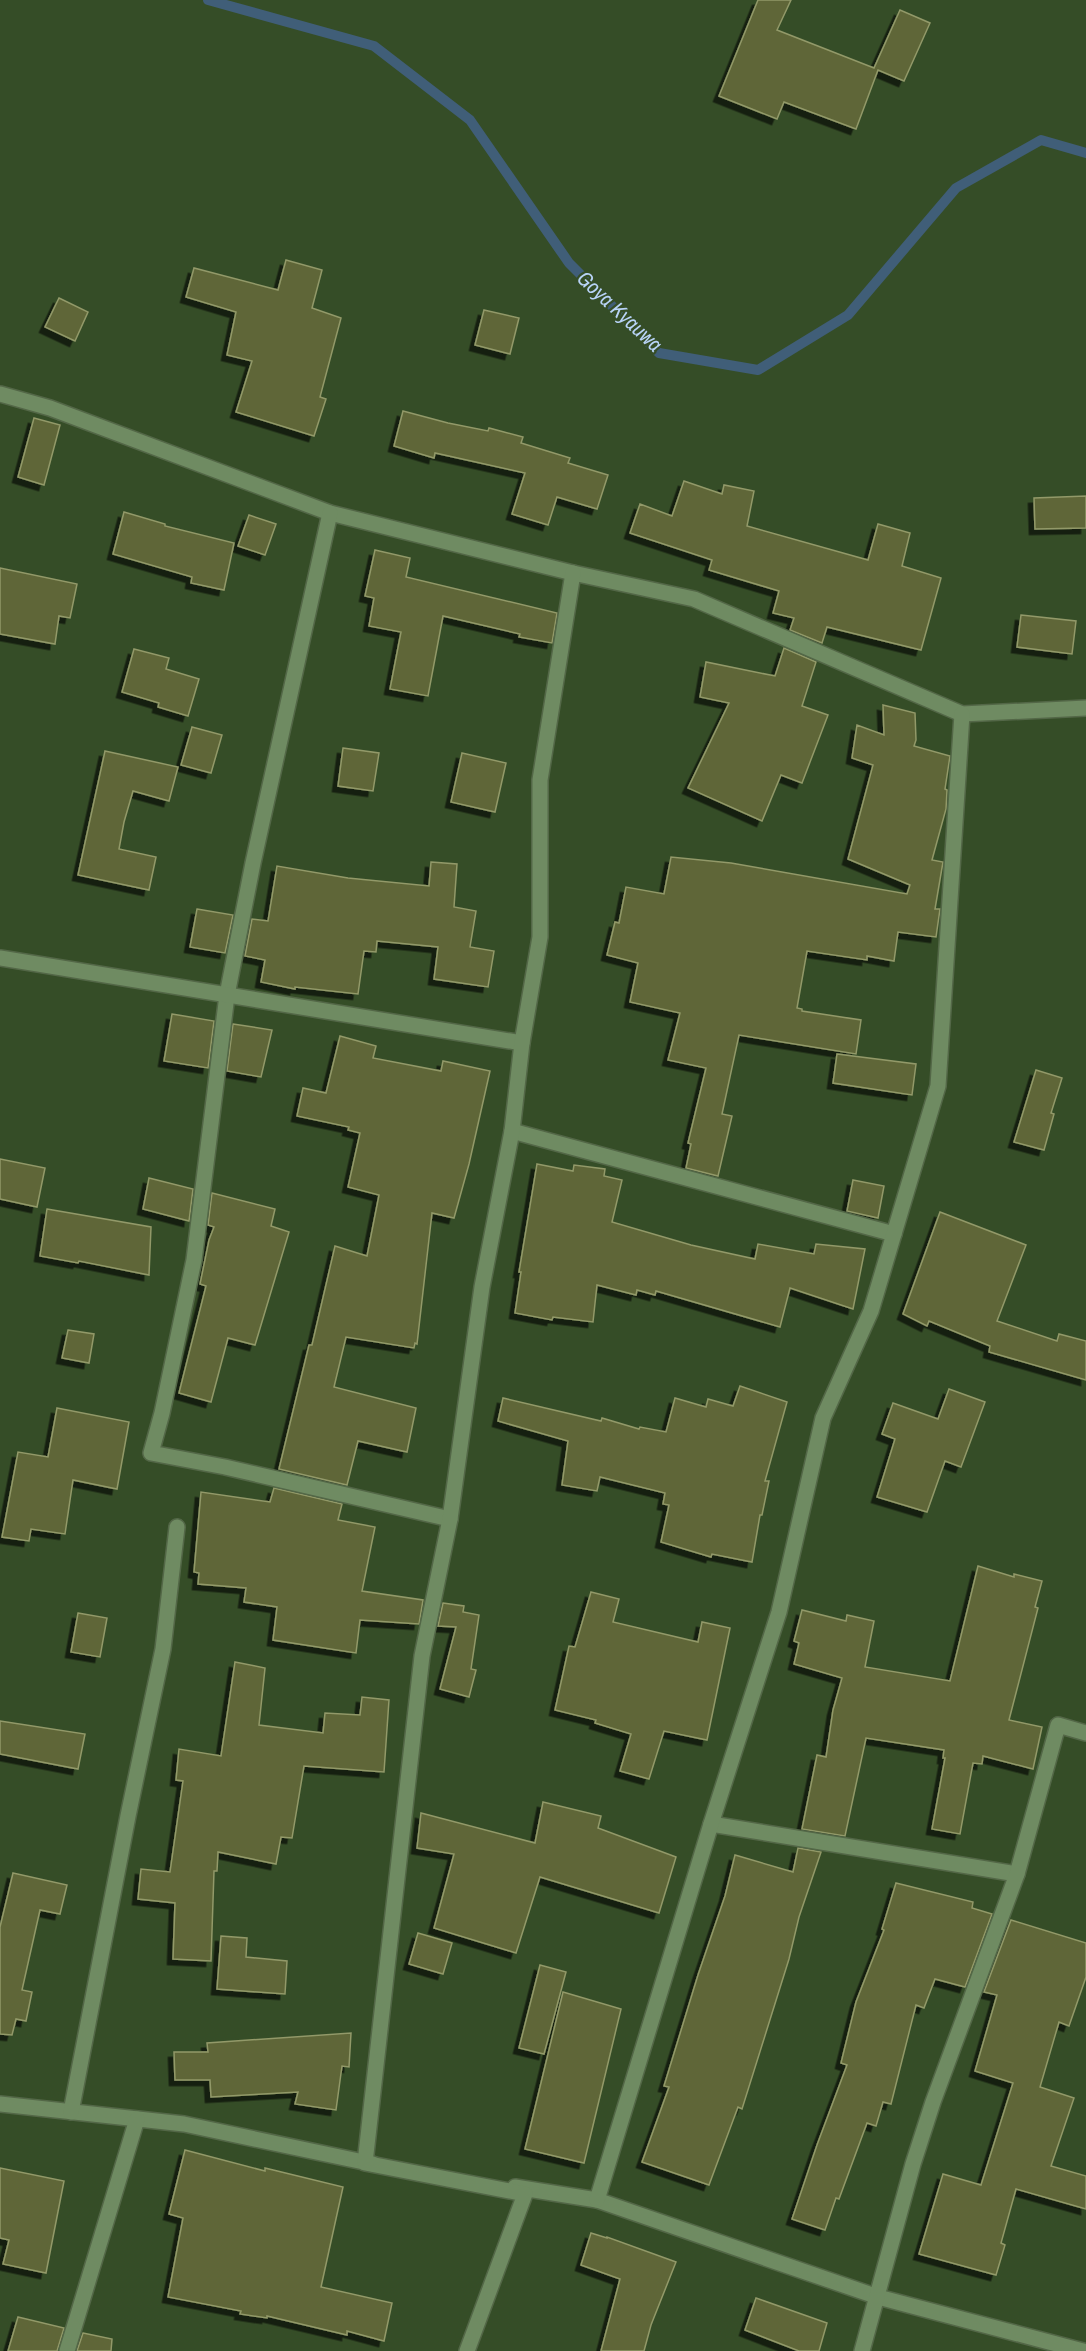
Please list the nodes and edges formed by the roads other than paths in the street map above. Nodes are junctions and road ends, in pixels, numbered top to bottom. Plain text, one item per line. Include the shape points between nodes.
1 (0, 394) edge
2 (330, 513) junction
3 (573, 573) junction
4 (1086, 708) edge
5 (962, 714) junction
6 (0, 958) edge
7 (227, 995) junction
8 (522, 1043) junction
9 (512, 1131) junction
10 (894, 1234) junction
11 (450, 1519) junction
12 (177, 1527) dead end
13 (1086, 1733) edge
14 (711, 1824) junction
15 (1017, 1874) junction
16 (0, 2104) edge
17 (71, 2112) junction
18 (137, 2119) junction
19 (365, 2163) junction
20 (597, 2200) junction
21 (878, 2297) junction
22 (67, 2351) edge
23 (467, 2351) edge
24 (862, 2351) edge
25 (1083, 2351) edge

1 - 2 street via 50,408
2 - 3 street
2 - 7 street
3 - 5 street via 694,599
3 - 8 street via 540,780 540,937
4 - 5 street
5 - 10 street via 938,1086
6 - 7 street
7 - 8 street
7 - 11 street via 194,1260 151,1453
8 - 9 street
9 - 10 street
9 - 11 street via 482,1287
10 - 14 street via 871,1311 823,1418 779,1612
11 - 19 street via 422,1656
12 - 17 street via 163,1648
13 - 15 street via 1058,1725
14 - 15 street
14 - 20 street
15 - 21 street via 933,2102
16 - 17 street
17 - 18 street
18 - 19 street via 184,2124
18 - 22 street
19 - 20 street
19 - 23 street via 525,2194
20 - 21 street
21 - 24 street
21 - 25 street

